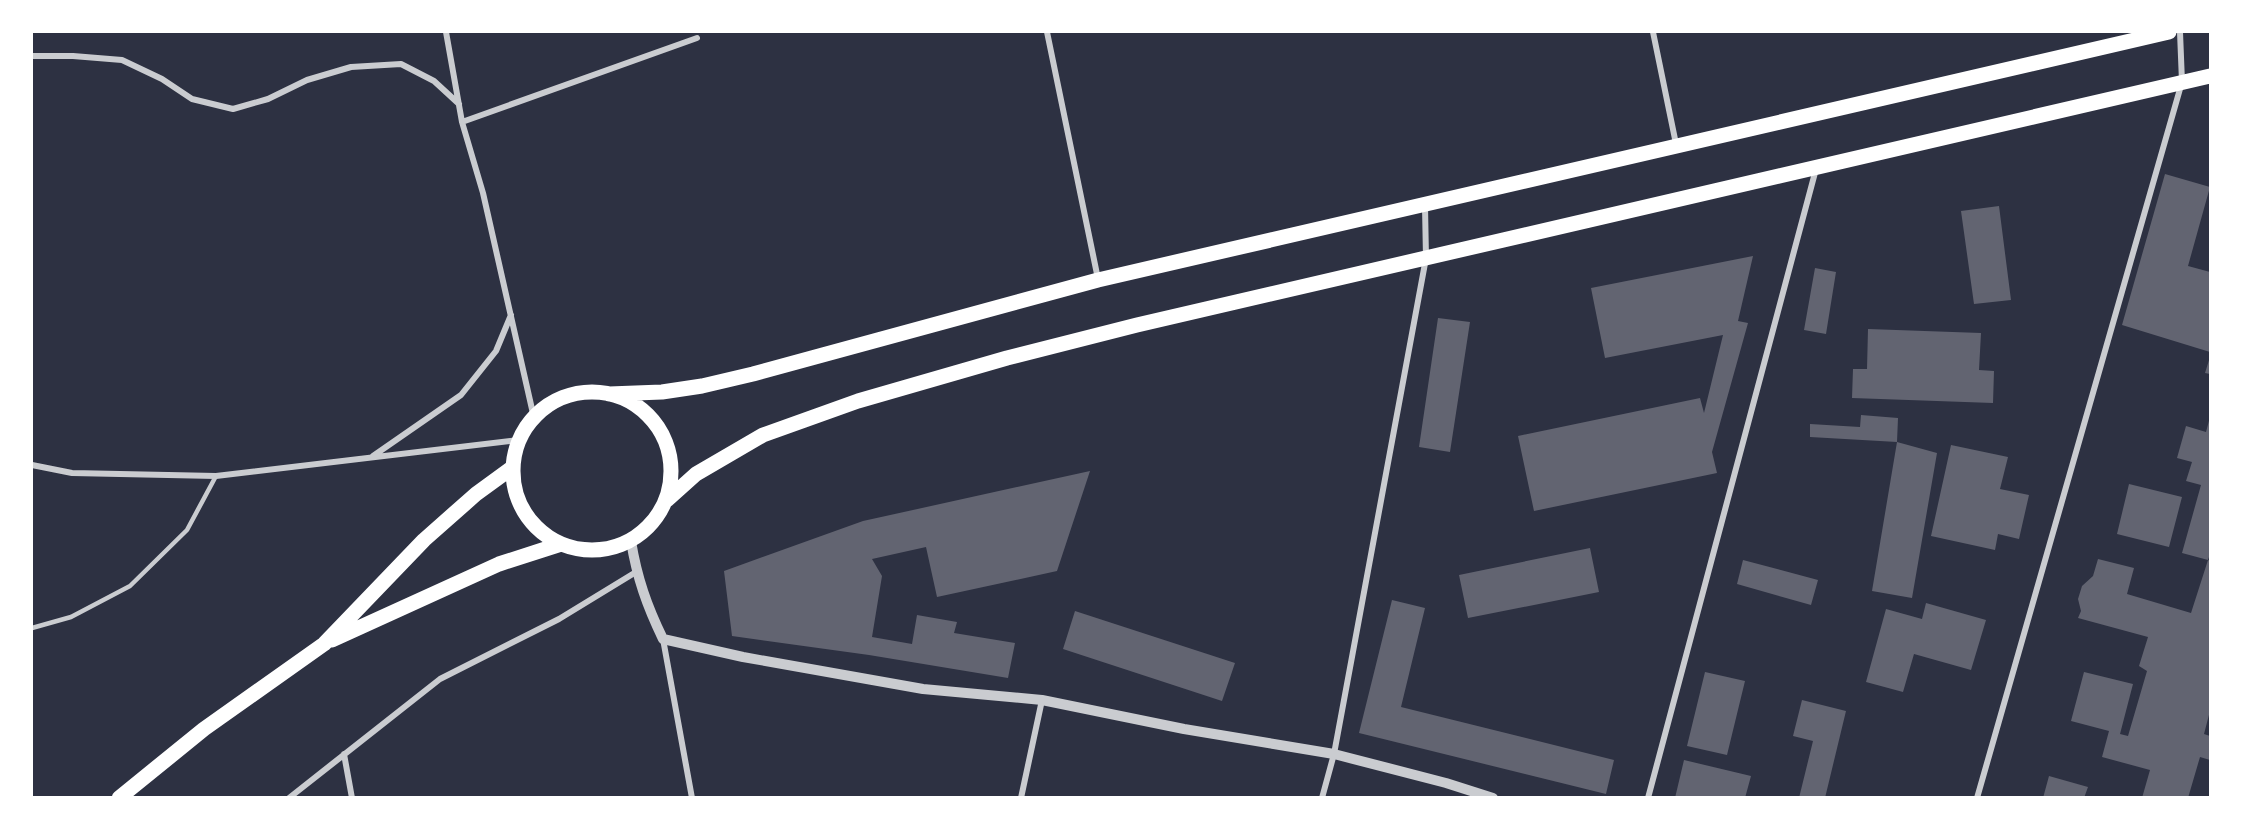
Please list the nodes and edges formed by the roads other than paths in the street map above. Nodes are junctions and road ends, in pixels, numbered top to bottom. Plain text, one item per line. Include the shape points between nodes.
1 (446, 32) edge
2 (1047, 32) edge
3 (1653, 32) edge
4 (2169, 32) edge
5 (2180, 32) edge
6 (697, 38) dead end
7 (32, 56) edge
8 (2211, 76) edge
9 (2182, 82) junction
10 (459, 104) junction
11 (462, 122) junction
12 (1676, 144) junction
13 (1816, 169) junction
14 (1425, 202) junction
15 (1426, 258) junction
16 (1098, 280) junction
17 (511, 314) junction
18 (609, 394) junction
19 (534, 417) junction
20 (519, 440) junction
21 (372, 456) junction
22 (32, 465) edge
23 (513, 467) junction
24 (216, 476) junction
25 (667, 500) junction
26 (631, 541) junction
27 (561, 544) junction
28 (636, 572) junction
29 (32, 628) edge
30 (663, 639) junction
31 (324, 644) junction
32 (1042, 700) junction
33 (344, 754) junction
34 (1334, 754) junction
35 (120, 798) edge
36 (289, 798) edge
37 (352, 798) edge
38 (692, 798) edge
39 (1021, 798) edge
40 (1322, 798) edge
41 (1493, 798) edge
42 (1648, 798) edge
43 (1977, 798) edge

1 - 10 street
2 - 16 street
3 - 12 street
4 - 12 main road
5 - 9 street
6 - 11 street
7 - 10 street via 122,60 192,99 233,109 351,67 401,64 434,81
8 - 9 main road
9 - 13 main road
9 - 43 street
10 - 11 street
11 - 17 street
12 - 14 main road
13 - 15 main road
13 - 42 street
14 - 15 street
14 - 16 main road
15 - 25 main road via 1126,328 858,401 763,435 696,474
15 - 34 street
16 - 18 main road via 743,377 662,392
17 - 19 street
17 - 21 street via 496,351 460,395
18 - 19 main road via 582,393 556,401
18 - 25 main road via 635,405 656,422 668,447 672,474
19 - 20 main road
20 - 21 street
20 - 23 main road
21 - 24 street
22 - 24 street via 72,473
23 - 27 main road via 514,486 530,521
23 - 31 main road via 424,540
24 - 29 lane via 187,530 130,586 71,617
25 - 26 main road via 652,524
26 - 27 main road via 608,549 584,550
26 - 28 street
27 - 31 main road via 499,564
28 - 30 street
28 - 33 street via 559,619 440,680
30 - 32 street via 923,689
30 - 38 street
31 - 35 main road via 204,729
32 - 34 street
32 - 39 street
33 - 36 street
33 - 37 street
34 - 40 street
34 - 41 street

